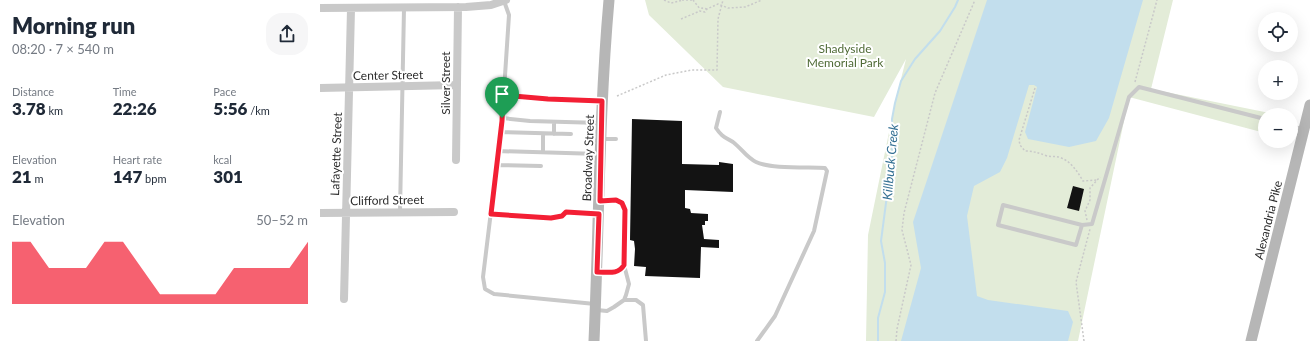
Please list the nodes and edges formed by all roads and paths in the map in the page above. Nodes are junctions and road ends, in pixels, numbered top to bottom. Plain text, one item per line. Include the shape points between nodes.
1 (505, 0) edge
2 (608, 0) edge
3 (664, 0) edge
4 (682, 0) edge
5 (693, 0) edge
6 (723, 0) edge
7 (762, 0) edge
8 (975, 0) edge
9 (1157, 0) edge
10 (453, 4) edge
11 (721, 5) junction
12 (320, 8) edge
13 (404, 8) junction
14 (351, 9) junction
15 (706, 9) junction
16 (700, 10) junction
17 (681, 19) dead end
18 (457, 85) junction
19 (402, 86) junction
20 (320, 88) edge
21 (350, 88) junction
22 (1034, 88) dead end
23 (1133, 92) junction
24 (503, 95) junction
25 (617, 96) dead end
26 (602, 101) junction
27 (1310, 105) edge
28 (720, 112) dead end
29 (1258, 117) edge
30 (502, 118) junction
31 (554, 122) junction
32 (602, 123) junction
33 (1298, 128) edge
34 (1304, 129) junction
35 (500, 132) junction
36 (543, 134) junction
37 (554, 134) junction
38 (571, 134) dead end
39 (601, 138) junction
40 (616, 139) dead end
41 (498, 151) junction
42 (543, 152) junction
43 (601, 154) junction
44 (456, 160) dead end
45 (496, 165) junction
46 (541, 166) dead end
47 (1107, 175) junction
48 (1097, 180) junction
49 (600, 201) junction
50 (400, 212) junction
51 (454, 212) dead end
52 (320, 213) edge
53 (346, 213) junction
54 (491, 214) junction
55 (599, 214) junction
56 (1090, 224) junction
57 (1082, 225) junction
58 (624, 265) junction
59 (597, 272) junction
60 (344, 299) dead end
61 (624, 300) junction
62 (595, 307) junction
63 (594, 341) edge
64 (646, 341) edge
65 (757, 341) edge
66 (896, 341) edge
67 (1084, 341) edge
68 (1251, 341) edge

1 - 10 street via 491,5
1 - 24 lane via 509,15
2 - 26 main road, Broadway Street
3 - 4 path via 671,3
4 - 5 path
5 - 16 path
6 - 11 path
7 - 11 path via 745,7 728,8
8 - 66 path via 935,93 904,214 902,230 911,265
9 - 23 path
10 - 13 street
10 - 18 street, Silver Street
11 - 15 path
11 - 25 path via 718,19 717,70 692,70 666,75
12 - 14 street
13 - 14 street
13 - 19 lane
14 - 21 street, Lafayette Street
15 - 16 path
15 - 16 path via 705,12
16 - 17 path
18 - 19 street, Center Street
18 - 44 street, Silver Street
19 - 21 street, Center Street
19 - 50 lane
20 - 21 street, Center Street
21 - 53 street, Lafayette Street
22 - 48 path via 1019,140 1020,145 1025,151 1059,157 1067,161 1084,181
23 - 29 lane via 1139,87
23 - 47 lane via 1129,97
24 - 26 lane
24 - 30 lane
26 - 32 main road, Broadway Street
27 - 34 main road, Alexandria Pike
28 - 65 lane via 716,128 722,136 757,163 767,166 825,168 827,171 814,231 775,316
30 - 31 lane
30 - 35 lane
31 - 32 lane
31 - 37 lane
32 - 39 main road, Broadway Street
33 - 34 lane
34 - 68 main road, Alexandria Pike
35 - 36 lane
35 - 41 lane
36 - 37 lane
36 - 42 lane
37 - 38 lane
39 - 40 lane
39 - 43 main road, Broadway Street
41 - 42 lane
41 - 45 lane
42 - 43 lane
43 - 49 main road, Broadway Street
45 - 46 lane
45 - 54 lane
47 - 48 path via 1100,176
47 - 56 lane
48 - 56 path via 1090,188 1090,200 1085,211
49 - 55 main road, Broadway Street
49 - 58 lane via 616,200 622,203 625,210
50 - 51 street, Clifford Street
50 - 53 street, Clifford Street
52 - 53 street, Clifford Street
53 - 60 street, Lafayette Street
54 - 55 lane via 551,218 562,216 566,212
54 - 62 lane via 483,278 485,289 494,294
55 - 59 main road, Broadway Street
56 - 57 lane
56 - 67 path via 1076,282
57 - 57 lane via 1003,205 998,225 1076,245
58 - 59 lane via 614,272
58 - 61 lane via 629,284
59 - 62 main road, Broadway Street
61 - 62 lane via 607,311
61 - 64 lane via 636,300 643,304
62 - 63 main road, Broadway Street

